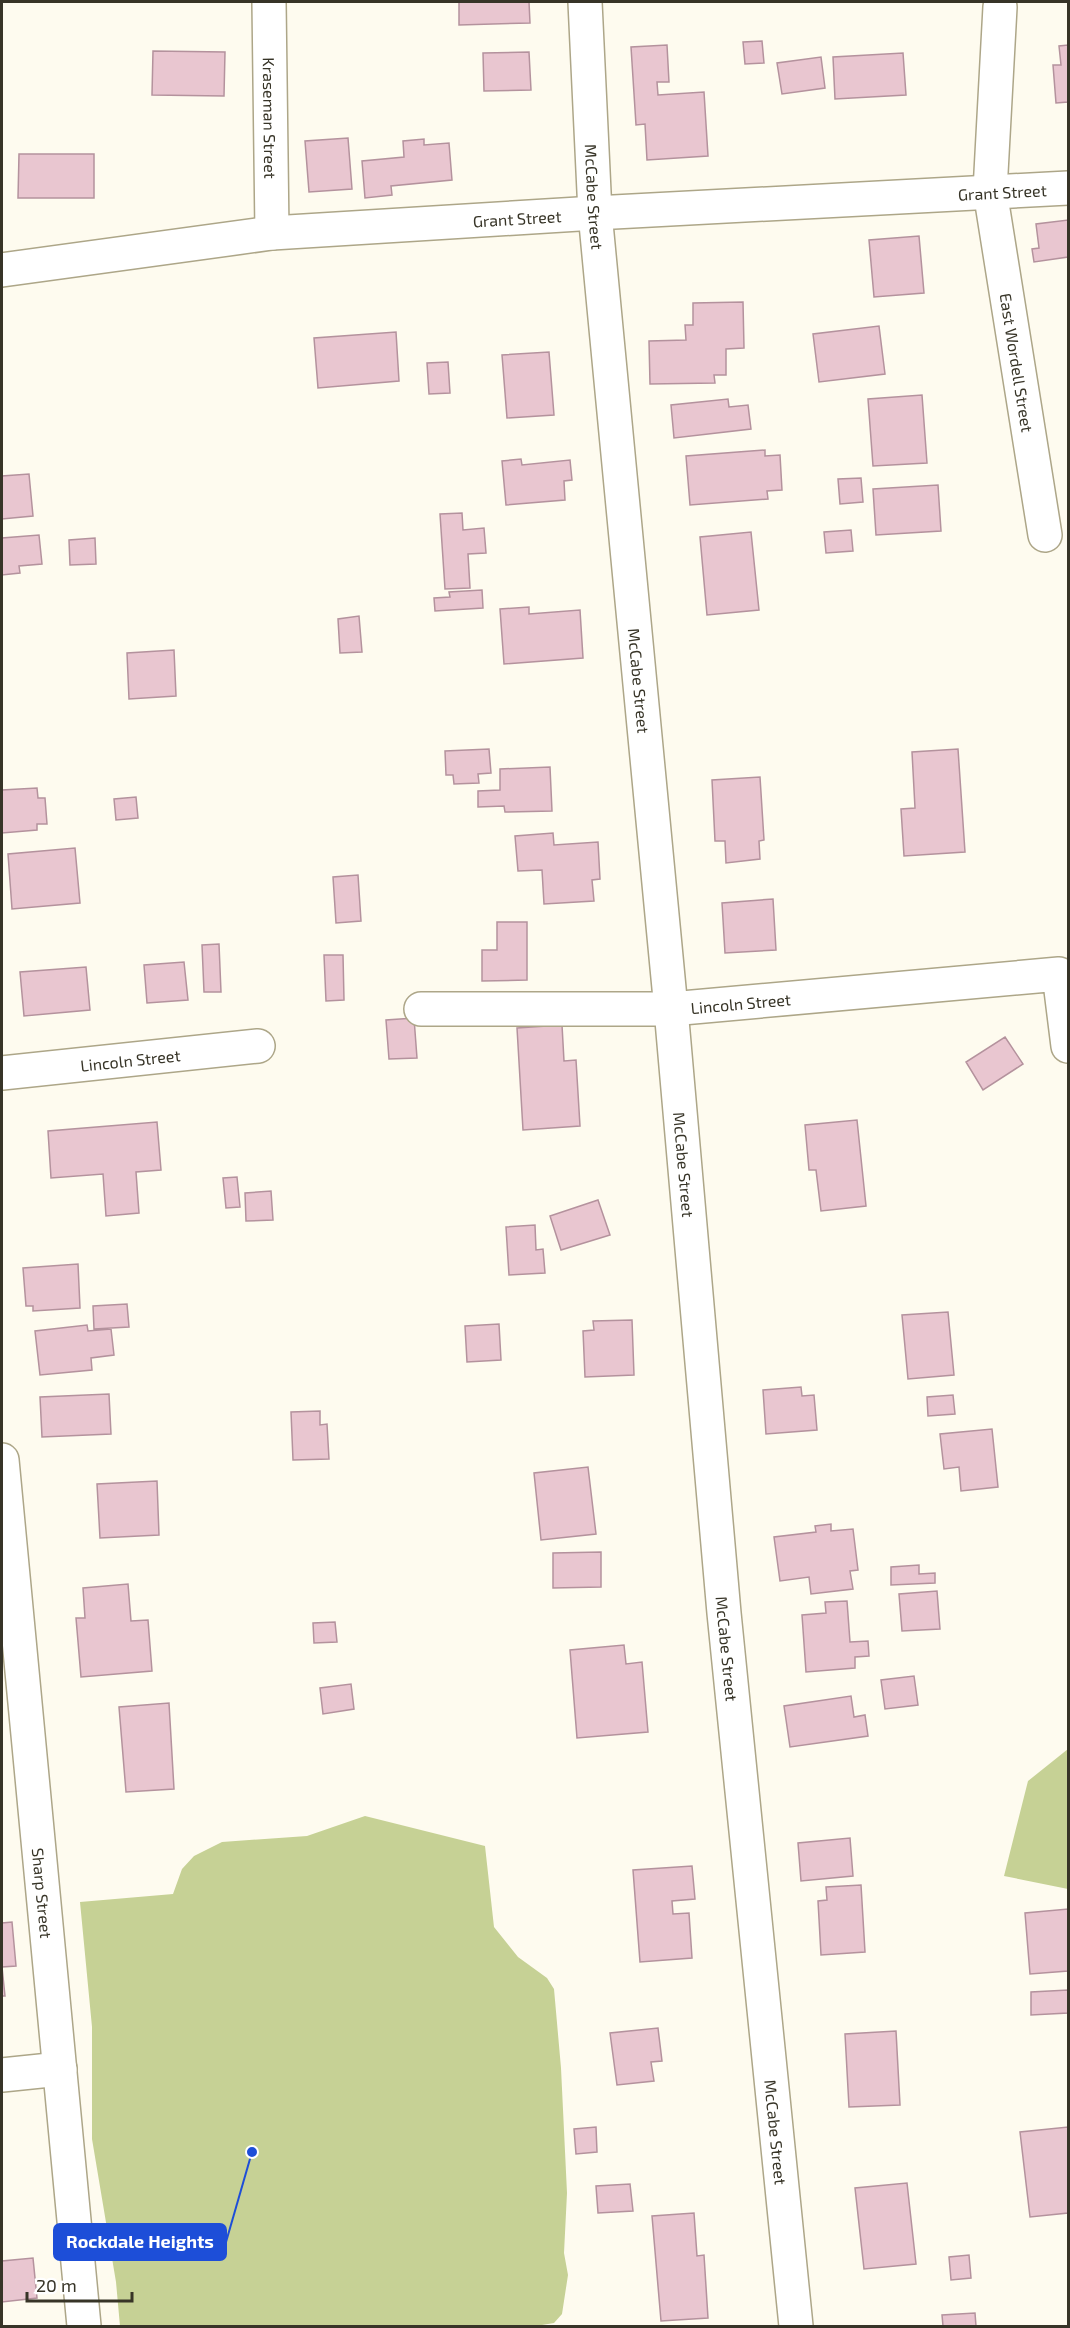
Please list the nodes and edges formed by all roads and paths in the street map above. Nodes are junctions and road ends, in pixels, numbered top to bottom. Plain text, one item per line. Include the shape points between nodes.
1 (268, 2) edge
2 (585, 2) edge
3 (1000, 7) dead end
4 (1068, 188) edge
5 (990, 191) junction
6 (595, 213) junction
7 (272, 233) junction
8 (2, 270) edge
9 (1045, 535) dead end
10 (422, 1009) dead end
11 (671, 1009) junction
12 (1068, 1046) edge
13 (258, 1047) dead end
14 (2, 1073) edge
15 (2, 1460) edge
16 (14, 1722) edge
17 (60, 2069) junction
18 (2, 2075) edge
19 (84, 2326) edge
20 (796, 2326) edge

1 - 7 street, Kraseman Street
2 - 6 street, McCabe Street
3 - 5 street, East Wordell Street
4 - 5 street, Grant Street
5 - 6 street, Grant Street
5 - 9 street, East Wordell Street
6 - 7 street, Grant Street
6 - 11 street, McCabe Street
7 - 8 street, Grant Street
10 - 11 street, Lincoln Street
11 - 12 street, Lincoln Street via 1059,974
11 - 20 street, McCabe Street via 724,1613
13 - 14 street, Lincoln Street
15 - 16 street, Sharp Street
16 - 17 street, Sharp Street
17 - 18 street
17 - 19 street, Sharp Street

